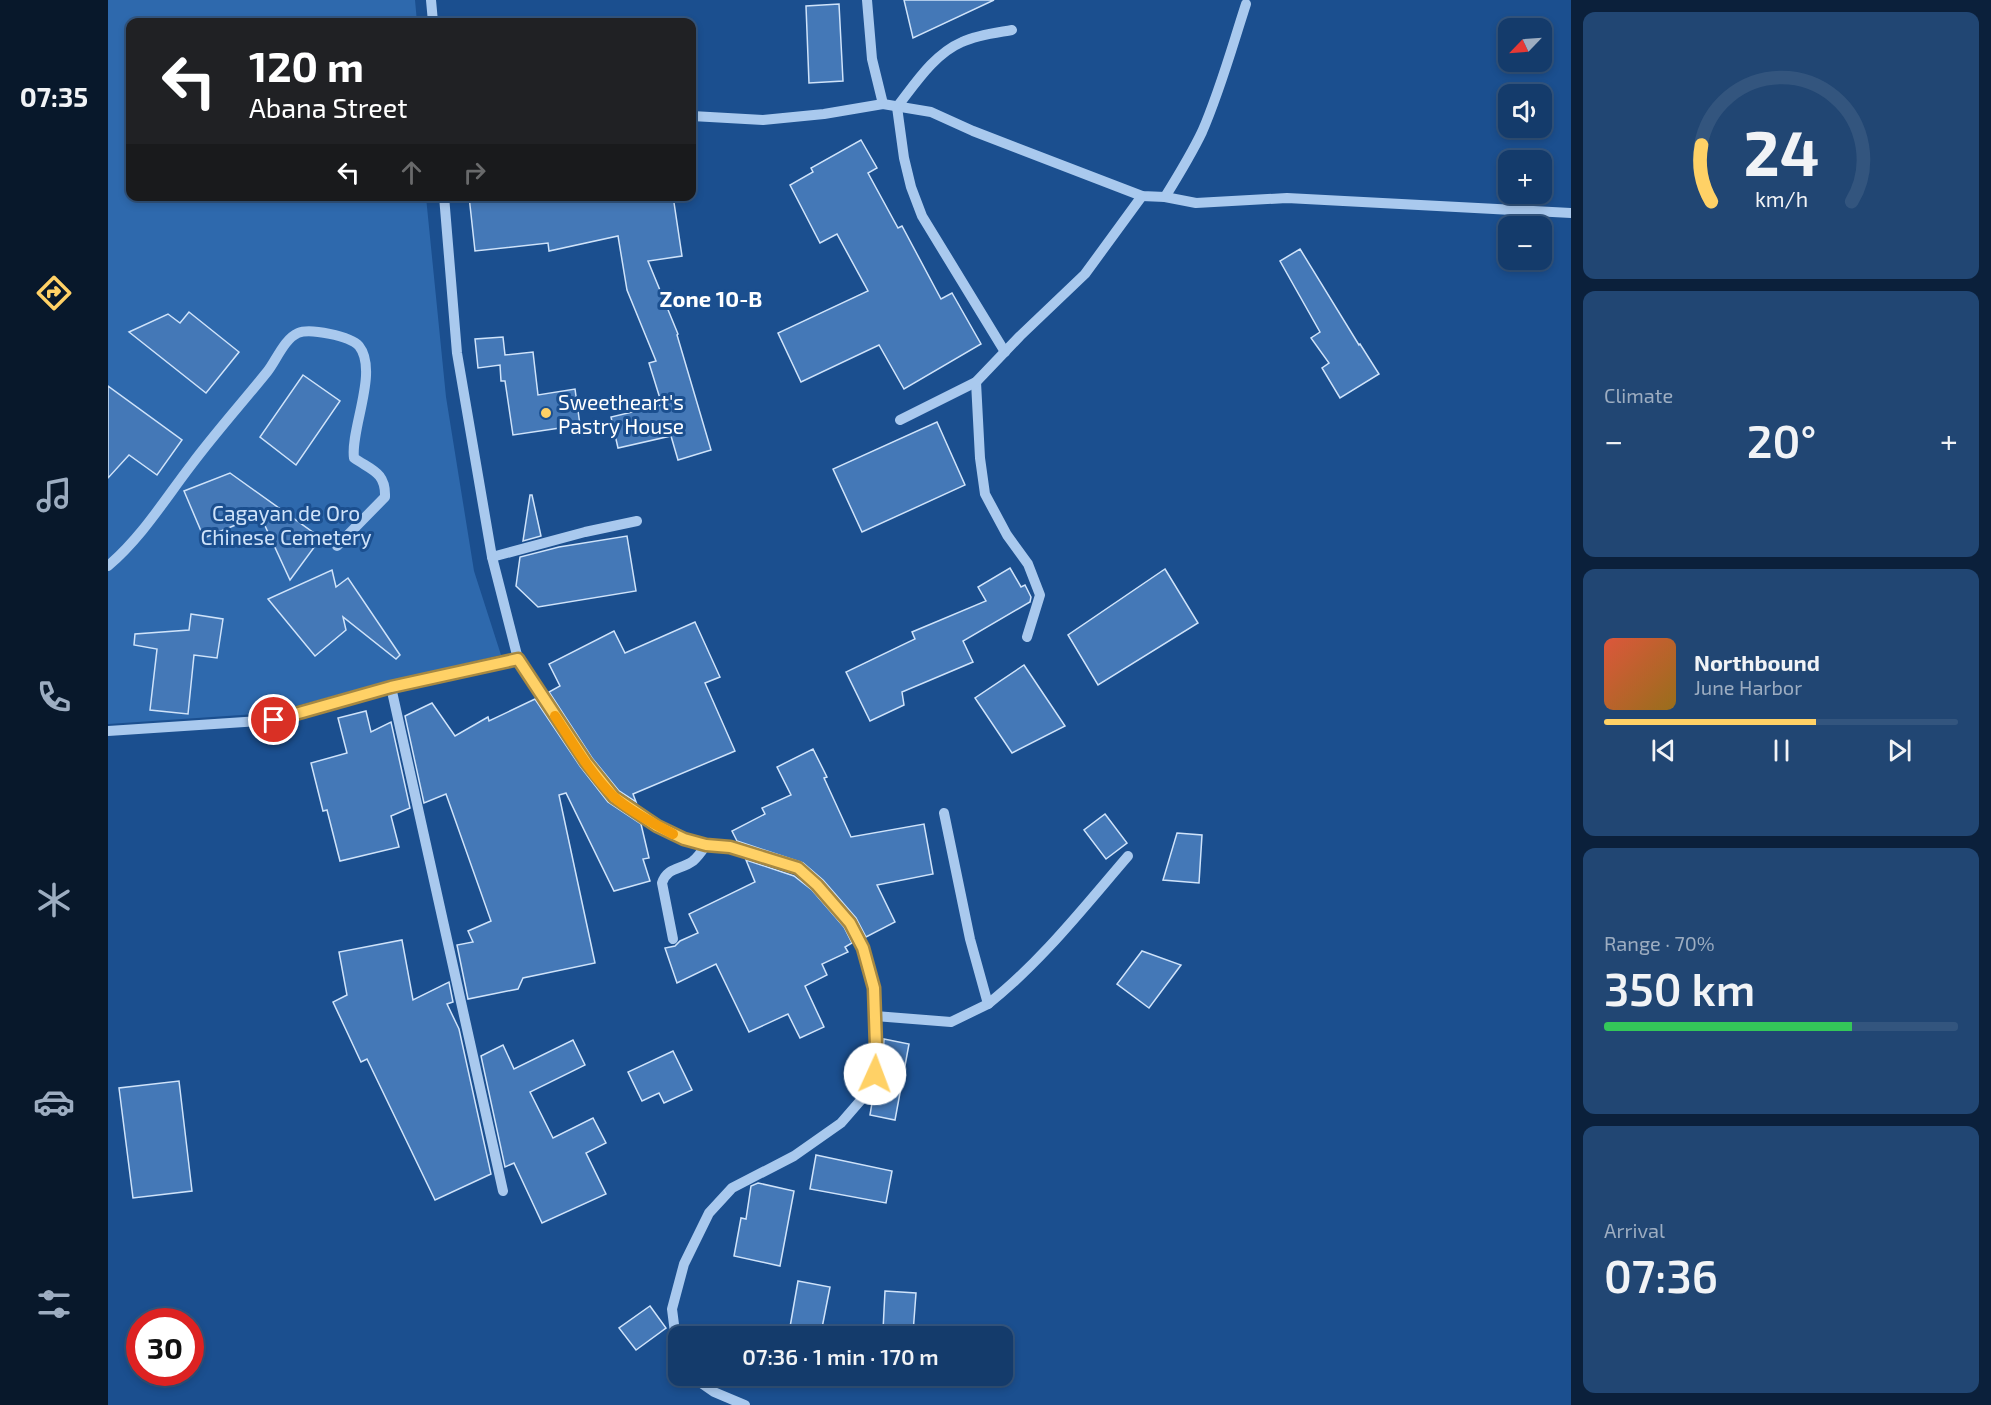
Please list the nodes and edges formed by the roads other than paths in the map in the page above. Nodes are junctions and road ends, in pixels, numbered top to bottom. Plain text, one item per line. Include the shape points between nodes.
1 (431, 0) edge
2 (867, 0) edge
3 (1246, 4) dead end
4 (433, 18) edge
5 (1012, 30) dead end
6 (883, 104) junction
7 (897, 107) junction
8 (696, 116) edge
9 (1142, 196) junction
10 (1165, 197) junction
11 (444, 201) edge
12 (1571, 213) edge
13 (1005, 352) junction
14 (976, 382) junction
15 (900, 420) dead end
16 (637, 521) dead end
17 (337, 546) dead end
18 (492, 557) junction
19 (108, 566) edge
20 (1027, 637) dead end
21 (518, 659) junction
22 (391, 687) junction
23 (108, 731) edge
24 (944, 813) dead end
25 (706, 845) junction
26 (1128, 856) dead end
27 (672, 939) dead end
28 (988, 1004) junction
29 (875, 1016) junction
30 (504, 1191) dead end
31 (674, 1326) edge
32 (705, 1386) edge
33 (745, 1405) edge

1 - 4 street
2 - 6 street via 872,59
3 - 10 street via 1202,130
5 - 7 street via 961,42 940,56
6 - 7 street
6 - 8 street via 763,120
7 - 9 street via 931,112
7 - 13 street via 904,158 922,216
9 - 10 street
9 - 13 street via 1084,274
10 - 12 street via 1196,203 1287,198
11 - 18 street via 457,353
13 - 14 street
14 - 15 street
14 - 20 street via 985,494 1028,564 1040,595
16 - 18 street
17 - 19 street via 385,496 377,472 354,458 365,361 359,346 343,337 298,333 141,533
18 - 21 street
21 - 22 street
21 - 25 street via 614,797 657,826
22 - 23 street via 274,720
22 - 30 street
24 - 28 street
25 - 27 street via 693,861 664,876 662,888
25 - 29 street via 730,847 798,868 817,885 850,923 863,948 874,988
26 - 28 street via 1041,956
28 - 29 street via 951,1022
29 - 31 street via 875,1074 867,1093 841,1123 794,1156 732,1188 709,1213 684,1264 672,1309
32 - 33 street

